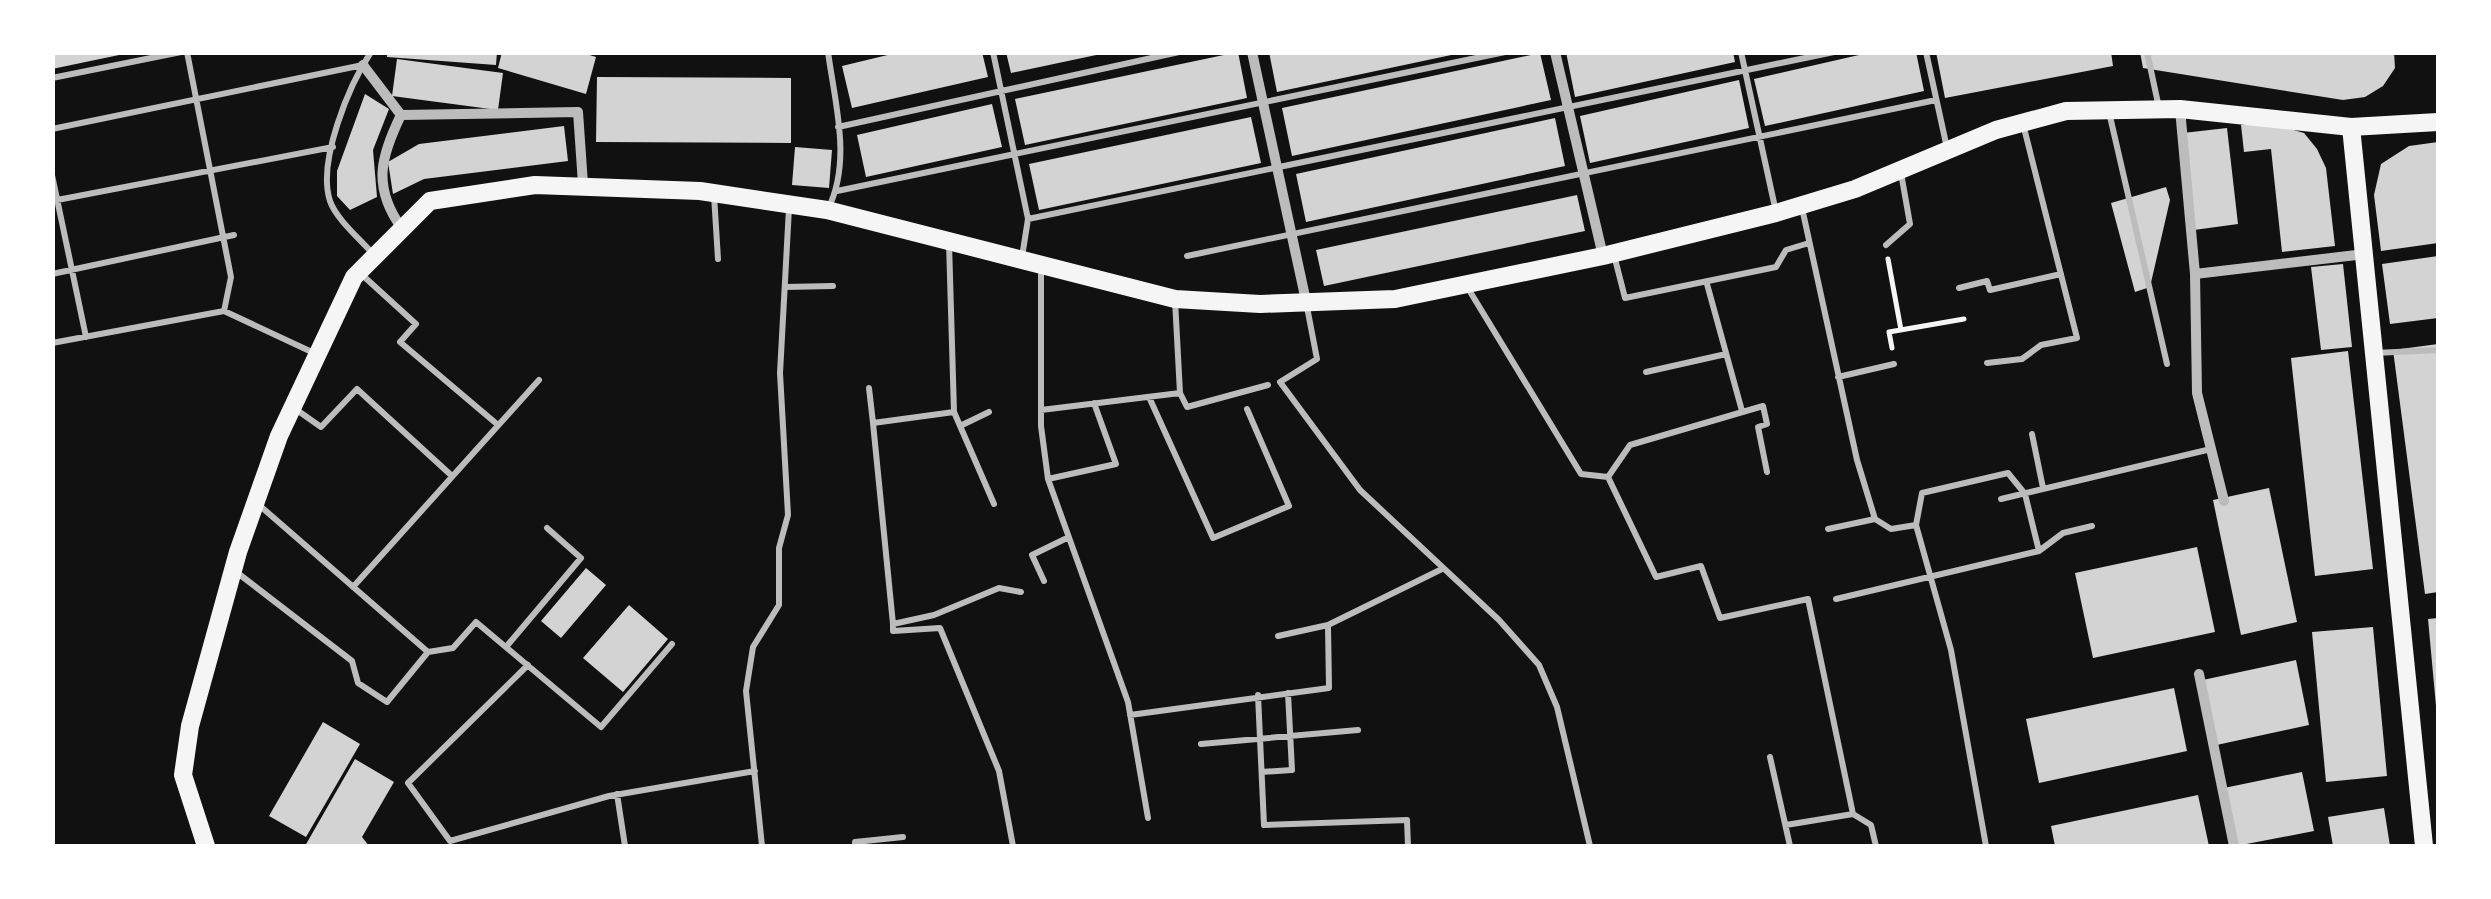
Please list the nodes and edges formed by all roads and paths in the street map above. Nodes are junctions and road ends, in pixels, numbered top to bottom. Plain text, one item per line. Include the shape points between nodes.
1 (184, 52) edge
2 (371, 52) edge
3 (828, 52) edge
4 (993, 52) edge
5 (1179, 52) edge
6 (1252, 52) edge
7 (1505, 52) edge
8 (1555, 52) edge
9 (1741, 52) edge
10 (1834, 52) edge
11 (1926, 52) edge
12 (2147, 52) edge
13 (363, 65) junction
14 (52, 78) edge
15 (1936, 100) junction
16 (2180, 108) junction
17 (2159, 109) junction
18 (2108, 110) junction
19 (402, 115) junction
20 (2438, 122) edge
21 (2022, 123) junction
22 (838, 127) junction
23 (2351, 127) junction
24 (52, 129) edge
25 (332, 147) junction
26 (1947, 148) junction
27 (1901, 169) junction
28 (52, 175) edge
29 (583, 184) junction
30 (837, 190) junction
31 (714, 194) junction
32 (55, 200) edge
33 (1802, 205) junction
34 (789, 206) junction
35 (828, 210) junction
36 (1776, 213) junction
37 (1028, 219) junction
38 (402, 227) junction
39 (234, 235) dead end
40 (948, 242) junction
41 (1810, 243) junction
42 (1886, 246) dead end
43 (2364, 254) junction
44 (374, 255) junction
45 (1608, 255) junction
46 (1187, 256) dead end
47 (1022, 258) junction
48 (1888, 258) dead end
49 (718, 259) dead end
50 (1042, 263) junction
51 (359, 272) junction
52 (52, 274) edge
53 (2061, 274) junction
54 (2195, 274) junction
55 (1466, 284) junction
56 (1707, 284) junction
57 (834, 286) dead end
58 (785, 287) junction
59 (1958, 288) dead end
60 (1175, 299) junction
61 (1306, 301) junction
62 (224, 311) junction
63 (1964, 319) dead end
64 (1901, 330) junction
65 (86, 337) junction
66 (52, 343) edge
67 (1892, 348) dead end
68 (2438, 350) edge
69 (2374, 353) junction
70 (1726, 354) junction
71 (317, 355) junction
72 (1987, 363) dead end
73 (1894, 364) dead end
74 (2166, 364) dead end
75 (1646, 372) dead end
76 (1838, 377) junction
77 (539, 380) dead end
78 (1268, 385) dead end
79 (869, 388) dead end
80 (1180, 394) junction
81 (1149, 397) junction
82 (1094, 404) junction
83 (293, 407) junction
84 (1247, 409) dead end
85 (1041, 410) junction
86 (1742, 410) junction
87 (954, 412) junction
88 (989, 412) dead end
89 (874, 423) junction
90 (498, 425) junction
91 (960, 426) junction
92 (2032, 434) dead end
93 (2211, 450) junction
94 (1767, 472) dead end
95 (452, 476) junction
96 (1608, 477) junction
97 (1048, 479) junction
98 (2043, 488) junction
99 (2025, 494) junction
100 (2001, 499) dead end
101 (2224, 501) dead end
102 (256, 502) junction
103 (994, 504) dead end
104 (1875, 518) junction
105 (1916, 525) junction
106 (2092, 526) dead end
107 (547, 528) dead end
108 (1828, 529) dead end
109 (1067, 538) junction
110 (2039, 551) junction
111 (233, 569) junction
112 (1442, 569) junction
113 (1930, 577) junction
114 (1044, 582) dead end
115 (353, 587) junction
116 (1021, 592) dead end
117 (1836, 598) dead end
118 (893, 624) junction
119 (1328, 625) junction
120 (1278, 636) dead end
121 (672, 644) dead end
122 (506, 647) junction
123 (428, 652) junction
124 (528, 665) junction
125 (2199, 674) dead end
126 (1288, 694) junction
127 (1258, 695) junction
128 (1130, 716) junction
129 (1358, 730) dead end
130 (1289, 735) junction
131 (1260, 737) junction
132 (1201, 744) dead end
133 (1770, 757) dead end
134 (755, 770) junction
135 (1262, 772) junction
136 (618, 794) junction
137 (1853, 814) junction
138 (1148, 818) dead end
139 (1786, 825) junction
140 (903, 838) dead end
141 (452, 844) edge
142 (206, 846) edge
143 (625, 846) edge
144 (762, 846) edge
145 (855, 846) edge
146 (1013, 846) edge
147 (1408, 846) edge
148 (1590, 846) edge
149 (1790, 846) edge
150 (1876, 846) edge
151 (1986, 846) edge
152 (2234, 846) edge
153 (2424, 846) edge

1 - 14 lane
1 - 62 lane via 232,278
2 - 13 lane
3 - 22 lane
4 - 37 lane
5 - 22 lane
6 - 61 street
7 - 30 lane
8 - 45 street
9 - 36 lane
10 - 37 lane
11 - 15 lane
12 - 17 lane
13 - 19 street
13 - 24 lane
13 - 25 lane
15 - 26 lane
15 - 46 lane
16 - 17 main road
16 - 23 main road
16 - 54 street
17 - 18 main road
18 - 21 main road via 2066,111
18 - 74 lane
19 - 29 street via 578,112
19 - 38 street via 381,157 389,210
20 - 23 main road
21 - 26 main road
21 - 53 lane
22 - 30 lane
23 - 43 main road
25 - 32 lane
25 - 44 lane via 325,172 330,204
26 - 27 main road
27 - 33 main road
27 - 42 lane via 1910,224
28 - 32 lane
29 - 31 main road
29 - 38 main road via 457,195 430,202
30 - 35 lane
31 - 34 main road
31 - 49 lane
32 - 65 lane
33 - 36 main road
33 - 41 lane
34 - 35 main road
34 - 58 lane
35 - 40 main road
36 - 45 main road
37 - 47 lane
38 - 44 main road
39 - 52 lane
40 - 47 main road
40 - 87 lane
41 - 56 lane via 1786,250 1776,267
41 - 76 lane
43 - 54 street
43 - 69 main road
44 - 51 main road
45 - 55 main road
45 - 56 lane via 1624,298
47 - 50 main road
48 - 64 path
50 - 60 main road
50 - 85 lane
51 - 71 main road
51 - 90 lane via 416,324 400,342
53 - 59 lane via 1990,290 1988,281
53 - 72 lane via 2076,338 2040,344 2022,359
54 - 93 street via 2197,393
55 - 61 main road via 1395,299
55 - 96 lane via 1580,474
56 - 70 lane
57 - 58 lane
58 - 134 lane via 780,373 788,515 779,548 779,605 753,647 746,691
60 - 61 main road
60 - 80 lane
61 - 112 lane via 1317,359 1280,382 1360,490
62 - 65 lane
62 - 71 lane
63 - 64 path
64 - 67 path via 1890,332
65 - 66 lane
68 - 69 lane
69 - 153 main road
70 - 75 lane
70 - 86 lane
71 - 83 main road
73 - 76 lane
76 - 104 lane
77 - 90 lane
78 - 80 lane via 1186,406
79 - 89 lane
80 - 81 lane
81 - 82 lane
81 - 84 lane via 1213,538 1288,506
82 - 85 lane
82 - 97 lane via 1116,464
83 - 95 lane via 321,427 356,389
83 - 102 main road
85 - 97 lane
86 - 94 lane via 1764,406 1767,424 1758,427
86 - 96 lane via 1630,446
87 - 89 lane
87 - 91 lane
88 - 91 lane
89 - 118 lane
90 - 95 lane
91 - 103 lane
92 - 98 lane
93 - 98 lane
93 - 101 street
95 - 115 lane
96 - 137 lane via 1656,577 1700,566 1720,618 1808,599
97 - 109 lane
98 - 99 lane
99 - 100 lane
99 - 105 lane via 2008,472 1922,493
99 - 110 lane
102 - 111 main road
102 - 115 lane
104 - 105 lane via 1892,529
104 - 108 lane
105 - 113 lane
106 - 110 lane via 2063,532
107 - 122 lane via 581,558
109 - 114 lane via 1032,555
109 - 128 lane
110 - 113 lane
111 - 123 lane via 352,661 358,682 386,702
111 - 142 main road via 183,774
112 - 119 lane
112 - 148 lane via 1539,665 1556,706
113 - 117 lane
113 - 151 lane via 1951,650
115 - 123 lane
116 - 118 lane via 999,588
118 - 146 lane via 894,631 940,628 999,771
119 - 120 lane
119 - 126 lane via 1329,688
121 - 124 lane via 601,728
122 - 123 lane via 476,622 453,648
122 - 124 lane
124 - 141 lane via 408,783
125 - 152 street
126 - 127 lane
126 - 130 lane
127 - 128 lane
127 - 131 lane
128 - 138 lane
129 - 130 lane
130 - 131 lane
130 - 135 lane via 1292,770
131 - 132 lane
131 - 135 lane
133 - 139 lane
134 - 136 lane
134 - 144 lane
135 - 147 lane via 1264,826 1407,820
136 - 141 lane
136 - 143 lane
137 - 139 lane
137 - 150 lane via 1872,826
139 - 149 lane
140 - 145 lane

